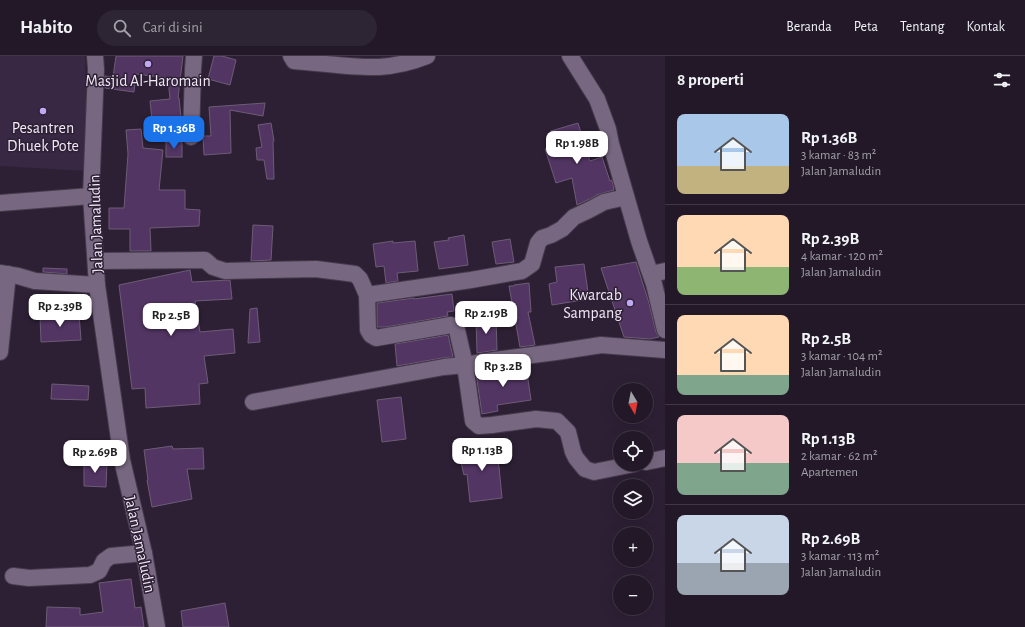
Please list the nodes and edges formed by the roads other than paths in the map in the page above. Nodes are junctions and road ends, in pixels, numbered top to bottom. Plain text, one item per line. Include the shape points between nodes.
1 (95, 56) edge
2 (194, 56) edge
3 (291, 56) edge
4 (428, 56) edge
5 (570, 56) edge
6 (191, 137) dead end
7 (91, 196) junction
8 (626, 197) junction
9 (0, 202) edge
10 (96, 261) junction
11 (658, 273) edge
12 (4, 274) edge
13 (97, 284) junction
14 (367, 295) junction
15 (665, 330) edge
16 (665, 350) edge
17 (0, 352) edge
18 (465, 365) junction
19 (253, 402) dead end
20 (665, 458) edge
21 (653, 461) edge
22 (613, 468) edge
23 (144, 553) junction
24 (13, 576) dead end
25 (157, 627) edge

1 - 7 street, Jalan Jamaludin
2 - 6 street
3 - 4 street via 294,61 379,67 408,63
5 - 8 street via 597,99 608,129
7 - 9 street
7 - 10 street, Jalan Jamaludin
8 - 11 street via 639,241
8 - 14 street via 604,202 574,218 562,229 542,238 532,264 522,271
10 - 13 street, Jalan Jamaludin
10 - 14 street via 205,260 213,268 225,271 316,269 355,274
11 - 15 street
12 - 13 street via 35,281
12 - 17 street
13 - 23 street, Jalan Jamaludin via 122,460
14 - 18 street via 368,330 371,335 376,338 451,325 457,330
16 - 18 street via 600,345
18 - 19 street
18 - 22 street via 473,421 479,426 536,419 557,421 568,432 573,452 585,469 594,472
20 - 21 street
23 - 24 street via 111,556 104,561 99,571 90,575 29,578
23 - 25 street, Jalan Jamaludin

